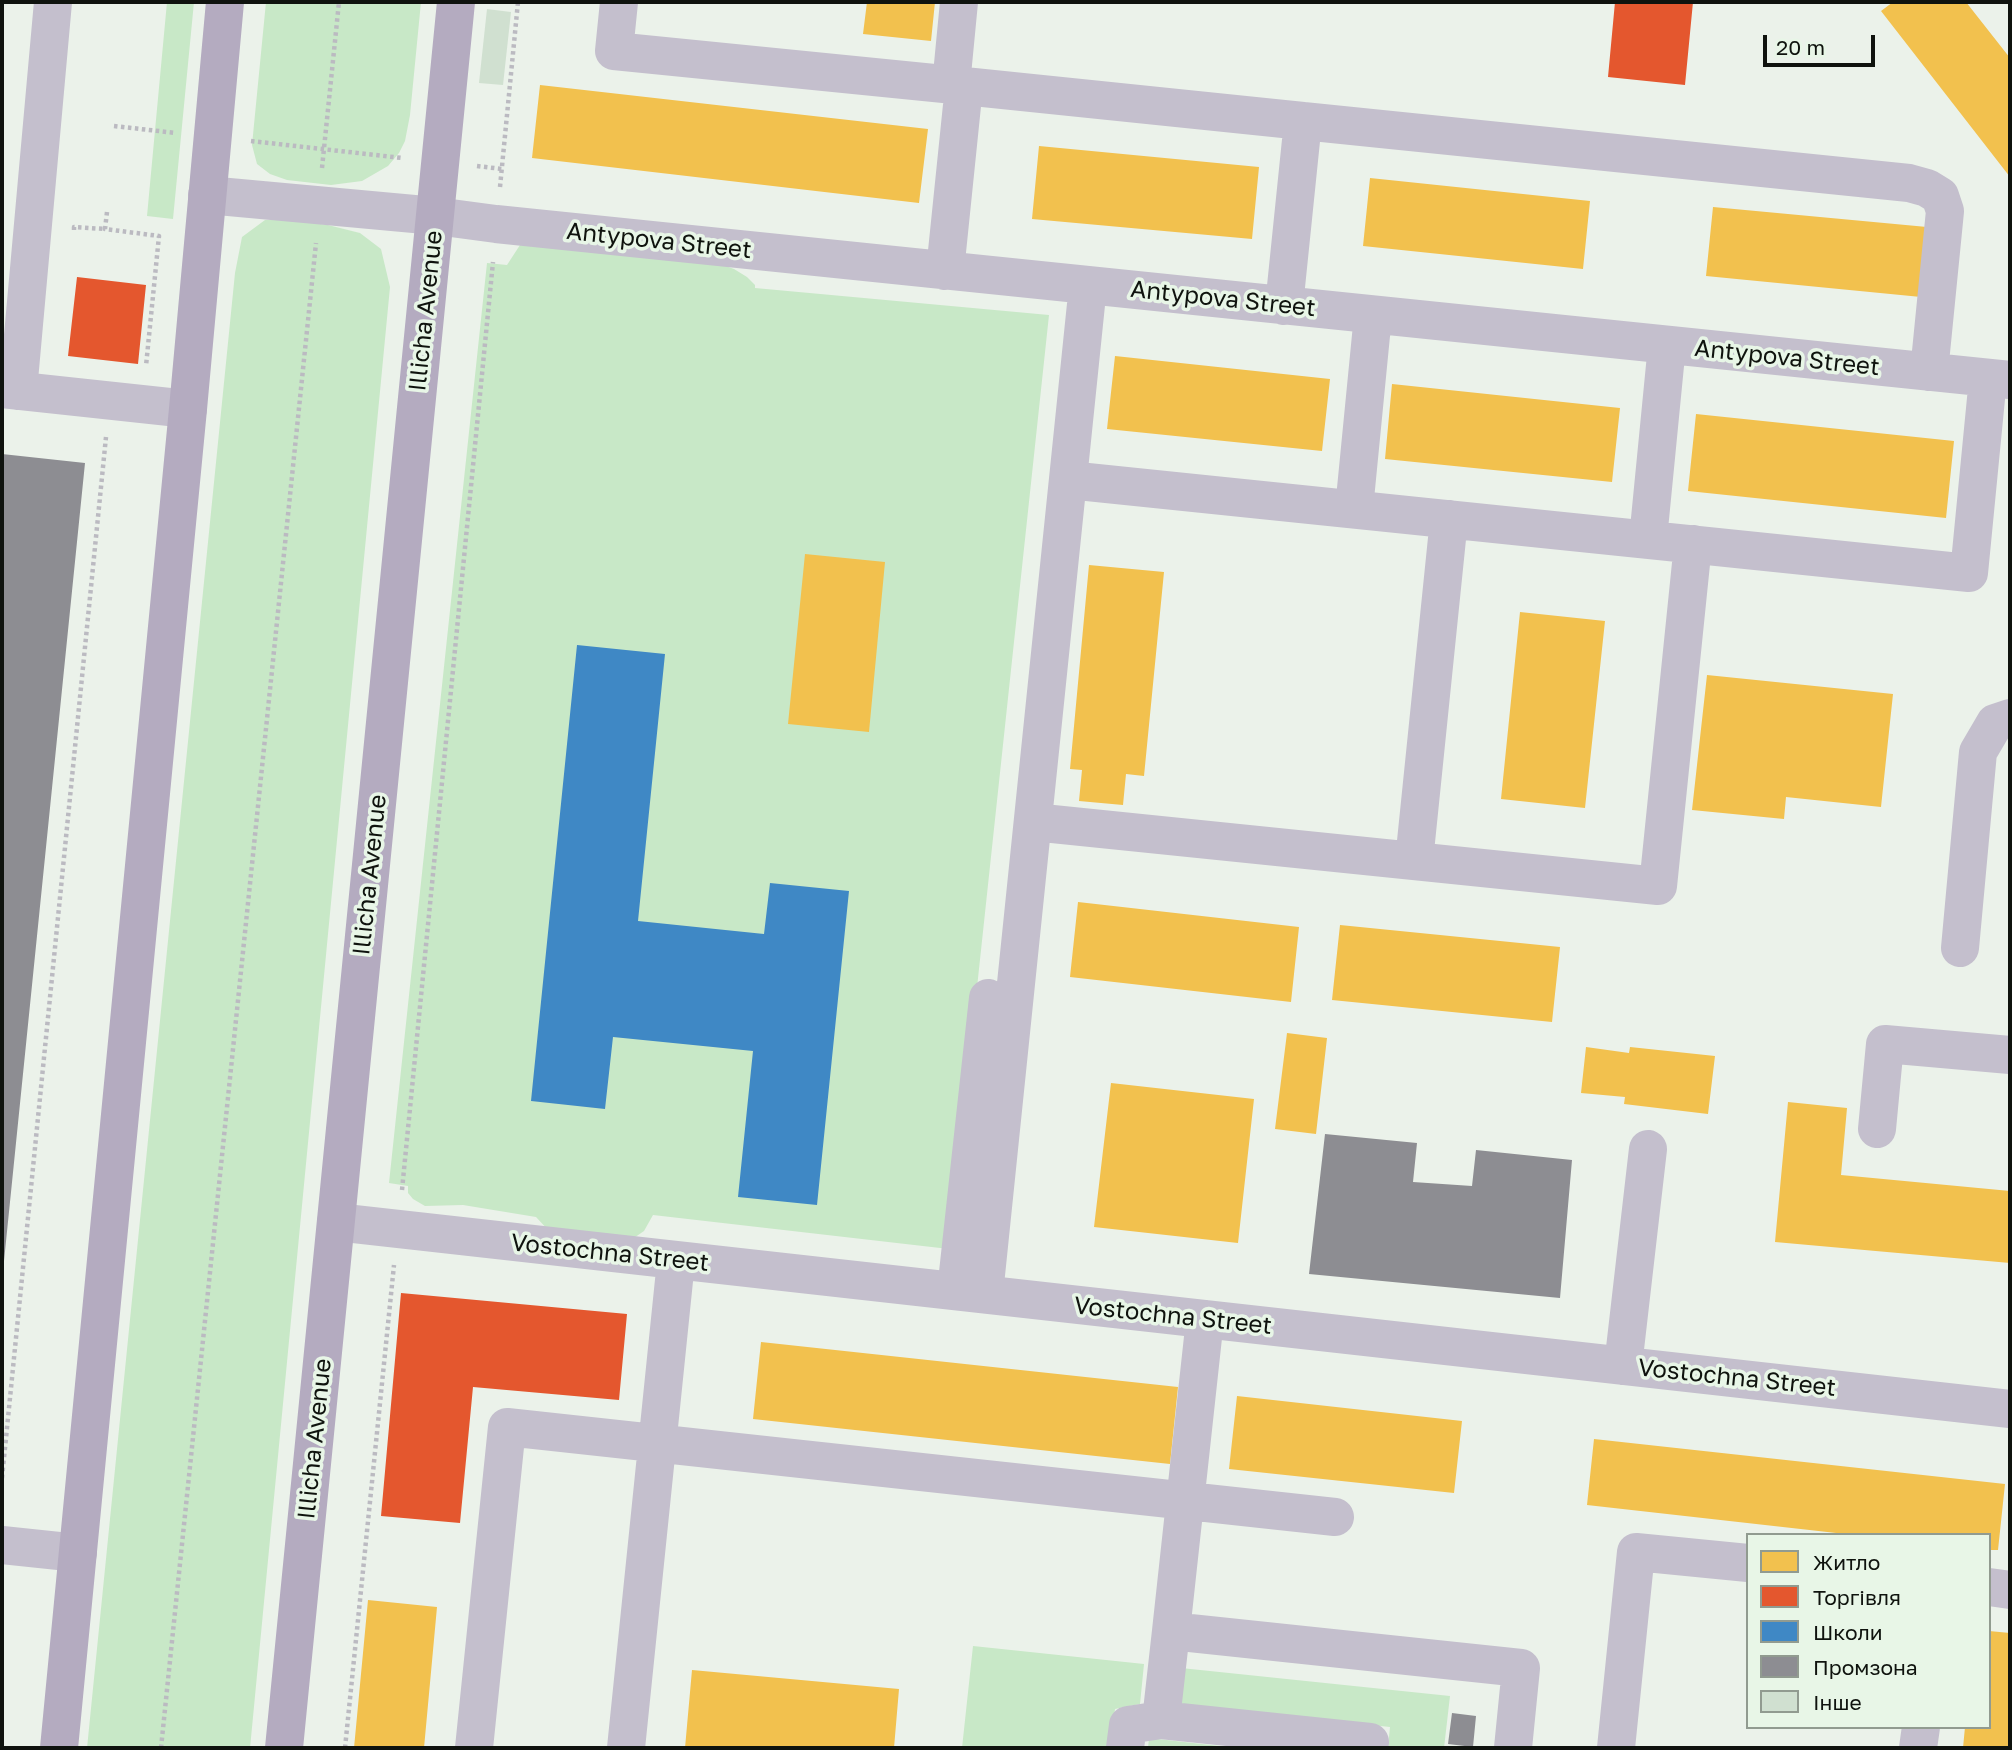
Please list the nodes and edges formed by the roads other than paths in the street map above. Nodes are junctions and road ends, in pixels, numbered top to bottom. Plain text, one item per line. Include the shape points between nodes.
1 (53, 2) edge
2 (225, 2) edge
3 (456, 2) edge
4 (619, 2) edge
5 (959, 2) edge
6 (957, 85) junction
7 (1303, 121) junction
8 (207, 195) junction
9 (436, 216) junction
10 (17, 234) edge
11 (945, 271) junction
12 (1077, 284) junction
13 (1284, 306) junction
14 (1373, 315) junction
15 (1667, 345) junction
16 (1929, 372) junction
17 (1999, 379) edge
18 (10, 390) edge
19 (188, 408) junction
20 (1068, 480) junction
21 (1353, 509) junction
22 (1449, 519) junction
23 (1647, 539) junction
24 (1693, 544) junction
25 (2010, 718) edge
26 (1033, 822) junction
27 (1414, 861) junction
28 (1960, 948) dead end
29 (2010, 1055) edge
30 (1877, 1129) dead end
31 (1648, 1149) dead end
32 (336, 1222) junction
33 (676, 1261) junction
34 (970, 1293) junction
35 (1205, 1319) junction
36 (1623, 1366) junction
37 (2010, 1409) edge
38 (657, 1443) junction
39 (1185, 1500) junction
40 (1335, 1517) dead end
41 (2, 1545) edge
42 (78, 1553) junction
43 (1746, 1563) edge
44 (1991, 1587) edge
45 (2010, 1590) edge
46 (1171, 1631) junction
47 (1161, 1720) junction
48 (1920, 1729) edge
49 (59, 1748) edge
50 (284, 1748) edge
51 (474, 1748) edge
52 (626, 1748) edge
53 (1125, 1748) edge
54 (1369, 1748) edge
55 (1513, 1748) edge
56 (1616, 1748) edge
57 (1918, 1748) edge

1 - 10 street
2 - 8 main road
3 - 9 main road, Illicha Avenue
4 - 6 street via 614,51
5 - 6 street
6 - 7 street
6 - 11 street
7 - 13 street
7 - 16 street via 1927,188 1940,195 1945,211
8 - 9 street, Antypova Street
8 - 19 main road
9 - 11 street, Antypova Street
9 - 32 main road, Illicha Avenue
10 - 18 street
11 - 12 street, Antypova Street
12 - 13 street, Antypova Street
12 - 20 street
12 - 34 street
13 - 14 street, Antypova Street
14 - 15 street, Antypova Street
14 - 21 street
15 - 16 street, Antypova Street
15 - 23 street
16 - 17 street, Antypova Street
17 - 24 street via 1969,573
18 - 19 street
19 - 42 main road
20 - 21 street
20 - 26 street
21 - 22 street
22 - 23 street
22 - 27 street
23 - 24 street
24 - 27 street via 1658,886
25 - 28 street via 1994,723 1978,752
26 - 27 street
26 - 34 street
29 - 30 street via 1885,1044
31 - 36 street
32 - 33 street, Vostochna Street
32 - 50 main road, Illicha Avenue
33 - 34 street, Vostochna Street
33 - 38 street
34 - 35 street, Vostochna Street
35 - 36 street, Vostochna Street
35 - 39 street
36 - 37 street, Vostochna Street
38 - 39 street
38 - 51 street via 507,1427
38 - 52 street
39 - 40 street
39 - 46 street
41 - 42 street
42 - 49 main road
43 - 56 street via 1636,1552
44 - 45 street
46 - 47 street
46 - 55 street via 1521,1668
47 - 53 street via 1128,1724
47 - 54 street via 1370,1742
48 - 57 street

